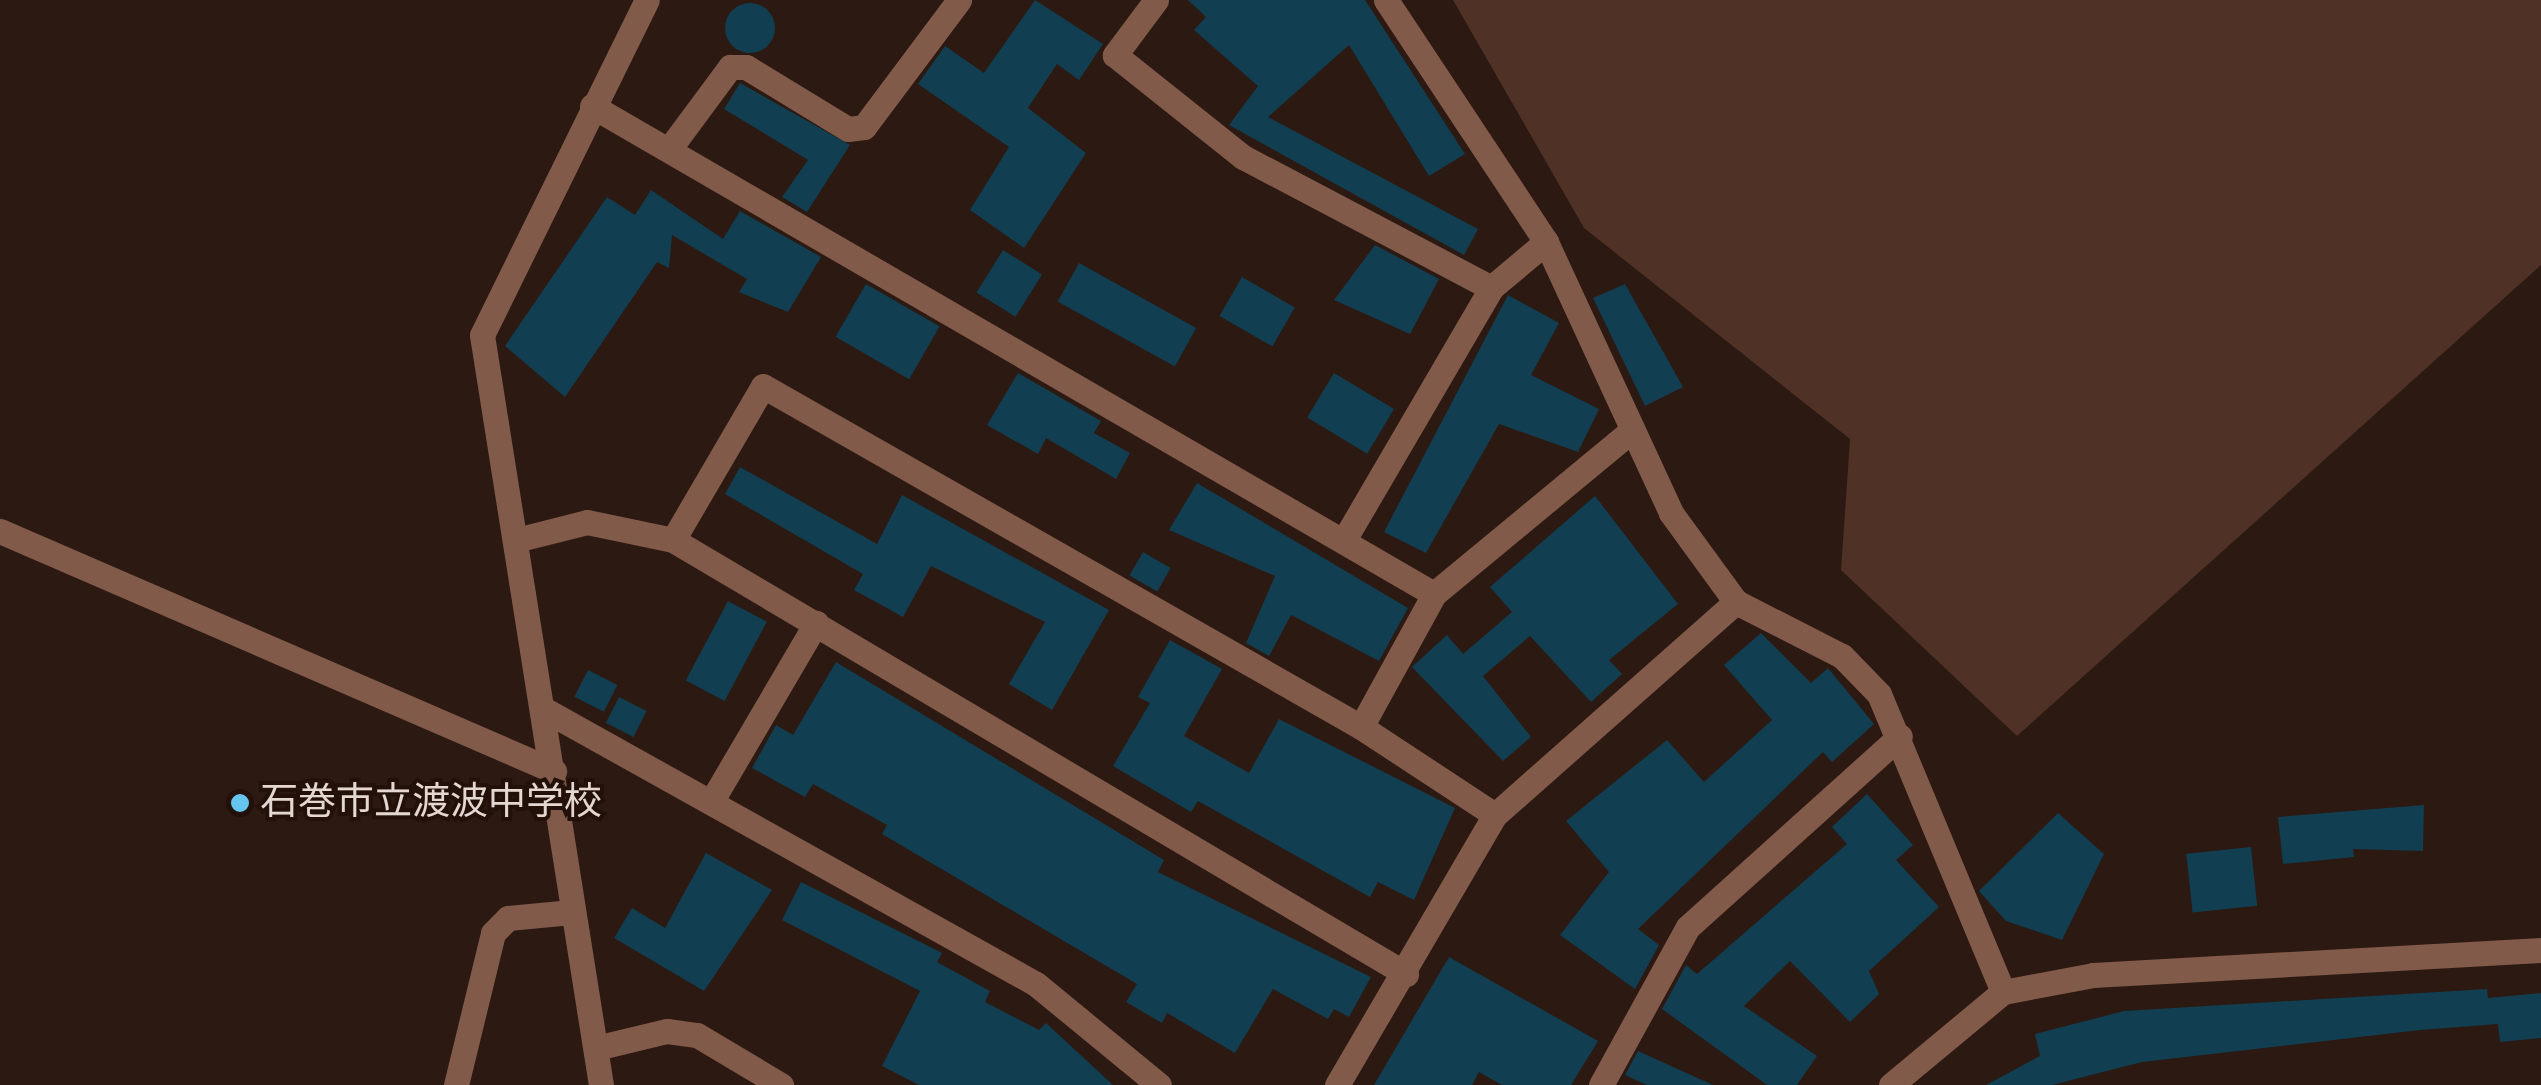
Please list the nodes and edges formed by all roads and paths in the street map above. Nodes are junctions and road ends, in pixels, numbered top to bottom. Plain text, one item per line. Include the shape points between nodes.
1 (646, 0) edge
2 (959, 0) edge
3 (1156, 0) edge
4 (1386, 0) edge
5 (592, 106) junction
6 (670, 148) junction
7 (1546, 242) junction
8 (1491, 288) junction
9 (1630, 432) junction
10 (0, 530) edge
11 (516, 540) junction
12 (673, 540) junction
13 (1344, 540) junction
14 (1434, 594) junction
15 (1736, 602) junction
16 (816, 624) junction
17 (546, 710) junction
18 (1360, 727) junction
19 (1900, 736) junction
20 (554, 771) junction
21 (714, 797) junction
22 (1496, 815) junction
23 (572, 912) junction
24 (2541, 950) edge
25 (1406, 974) junction
26 (2003, 992) junction
27 (596, 1048) junction
28 (456, 1085) edge
29 (601, 1085) edge
30 (781, 1085) edge
31 (1159, 1085) edge
32 (1337, 1085) edge
33 (1601, 1085) edge
34 (1890, 1085) edge

1 - 5 street
2 - 6 street via 864,127 848,129 746,67 730,67
3 - 8 street via 1115,55 1243,158
4 - 7 street
5 - 6 street
5 - 11 street via 482,335
6 - 13 street
7 - 8 street
7 - 9 street
8 - 13 street
9 - 14 street
9 - 15 street via 1671,513
10 - 20 street
11 - 12 street via 587,522
11 - 17 street
12 - 16 street
12 - 18 street via 763,386
13 - 14 street
14 - 18 street
15 - 19 street via 1842,656 1879,694
15 - 22 street
16 - 21 street
16 - 25 street
17 - 20 street
17 - 21 street
18 - 22 street
19 - 26 street
19 - 33 street via 1688,927
20 - 23 street
21 - 31 street via 1036,984
22 - 25 street
23 - 27 street
23 - 28 street via 508,918 492,933
24 - 26 street via 2092,975
25 - 32 street
26 - 34 street
27 - 29 street
27 - 30 street via 667,1031 697,1035

